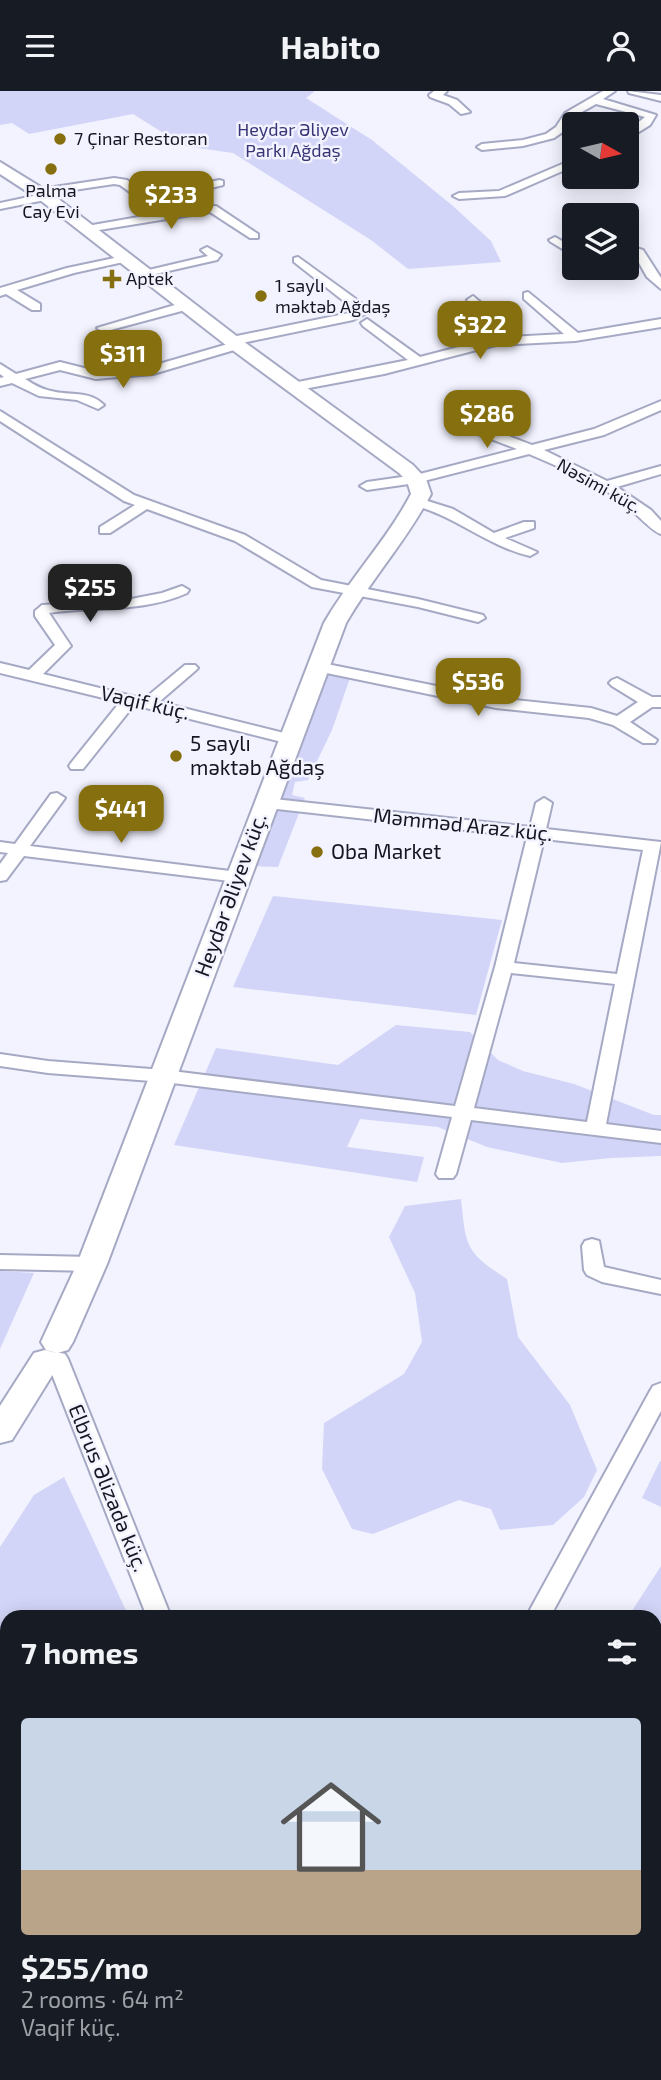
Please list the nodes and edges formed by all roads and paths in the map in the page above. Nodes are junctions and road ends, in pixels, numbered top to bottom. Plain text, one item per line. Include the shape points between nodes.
1 (442, 91) edge
2 (610, 91) edge
3 (633, 91) edge
4 (661, 98) edge
5 (593, 100) junction
6 (465, 112) dead end
7 (639, 128) edge
8 (482, 147) dead end
9 (0, 167) edge
10 (562, 167) edge
11 (219, 183) dead end
12 (42, 194) junction
13 (459, 196) dead end
14 (145, 198) dead end
15 (0, 206) edge
16 (197, 210) junction
17 (87, 229) junction
18 (254, 236) dead end
19 (555, 240) dead end
20 (562, 245) edge
21 (207, 250) dead end
22 (639, 252) edge
23 (124, 259) junction
24 (298, 260) dead end
25 (142, 273) junction
26 (661, 285) edge
27 (4, 291) edge
28 (528, 296) dead end
29 (473, 300) dead end
30 (185, 306) junction
31 (36, 307) dead end
32 (367, 323) dead end
33 (661, 323) edge
34 (103, 328) dead end
35 (575, 337) junction
36 (505, 340) junction
37 (234, 343) junction
38 (56, 353) dead end
39 (417, 361) junction
40 (60, 366) junction
41 (0, 368) edge
42 (14, 378) junction
43 (0, 382) edge
44 (293, 387) junction
45 (98, 405) dead end
46 (661, 405) edge
47 (0, 415) edge
48 (454, 420) dead end
49 (531, 449) junction
50 (661, 470) edge
51 (367, 486) dead end
52 (604, 487) junction
53 (417, 491) junction
54 (144, 505) junction
55 (529, 525) dead end
56 (105, 530) dead end
57 (661, 530) edge
58 (492, 538) junction
59 (530, 552) dead end
60 (181, 590) dead end
61 (353, 592) junction
62 (478, 618) dead end
63 (317, 667) junction
64 (0, 668) edge
65 (190, 668) dead end
66 (32, 676) junction
67 (617, 683) dead end
68 (130, 699) junction
69 (655, 702) edge
70 (147, 703) junction
71 (619, 722) junction
72 (290, 740) junction
73 (649, 740) dead end
74 (76, 766) dead end
75 (57, 798) dead end
76 (265, 803) junction
77 (544, 803) dead end
78 (536, 833) junction
79 (656, 846) edge
80 (8, 849) edge
81 (0, 876) edge
82 (238, 877) junction
83 (504, 967) junction
84 (625, 980) junction
85 (0, 1060) edge
86 (164, 1076) junction
87 (462, 1112) junction
88 (595, 1129) junction
89 (661, 1137) edge
90 (446, 1174) dead end
91 (592, 1245) dead end
92 (0, 1262) edge
93 (92, 1264) junction
94 (661, 1287) edge
95 (53, 1354) junction
96 (661, 1391) edge
97 (0, 1432) edge
98 (156, 1610) edge
99 (542, 1610) edge

1 - 6 street via 434,95
2 - 5 street
3 - 4 street
5 - 7 street via 651,115
5 - 8 street via 569,115 550,136
9 - 12 main road
10 - 13 street via 501,194
11 - 16 street via 181,192
12 - 14 street via 114,181
12 - 15 street
12 - 17 main road
16 - 17 street
16 - 18 street via 217,210
17 - 23 main road
19 - 20 street
21 - 25 street via 214,258
22 - 26 street
23 - 25 main road
23 - 27 street
24 - 37 street via 363,310 354,316
25 - 30 main road
27 - 31 street
28 - 35 street
29 - 36 street via 496,322
30 - 34 street
30 - 37 main road
32 - 39 street
33 - 35 street
35 - 36 street
36 - 39 street
37 - 40 street via 153,370 96,375
37 - 44 main road
38 - 40 street
39 - 44 street
40 - 42 street
41 - 42 street
42 - 43 street
42 - 45 street via 48,395 79,395
44 - 53 main road via 406,469
46 - 49 street via 599,432
47 - 54 street
48 - 49 street, Nəsimi küç.
49 - 52 street, Nəsimi küç.
49 - 53 street
50 - 52 street
51 - 53 street
52 - 57 street, Nəsimi küç. via 643,508
53 - 58 street
53 - 61 main road, Heydər Əliyev küç.
54 - 56 street
54 - 61 street via 214,527 256,546 307,579
55 - 58 street
58 - 59 street via 511,549
60 - 66 street via 152,600 47,608 42,617 63,646
61 - 62 street
61 - 63 main road, Heydər Əliyev küç.
63 - 71 street via 496,703 591,713
63 - 72 main road, Heydər Əliyev küç.
64 - 66 street, Vaqif küç.
65 - 70 street
66 - 68 street, Vaqif küç.
67 - 69 street
68 - 70 street, Vaqif küç.
68 - 74 street
69 - 71 street
70 - 72 street, Vaqif küç.
71 - 73 street
72 - 76 main road, Heydər Əliyev küç.
75 - 80 street
76 - 78 street, Məmməd Araz küç.
76 - 82 main road, Heydər Əliyev küç.
77 - 78 street
78 - 79 street, Məmməd Araz küç.
78 - 83 street
79 - 84 street
80 - 81 street
80 - 82 street
82 - 86 main road, Heydər Əliyev küç.
83 - 84 street
83 - 87 street
84 - 88 street
85 - 86 street
86 - 87 street
86 - 93 main road, Heydər Əliyev küç.
87 - 88 street
87 - 90 street
88 - 89 street
91 - 94 street via 594,1270 602,1275
92 - 93 street
93 - 95 main road, Heydər Əliyev küç.
95 - 97 main road, Heydər Əliyev küç.
95 - 98 street, Elbrus Əlizadə küç.
96 - 99 street

